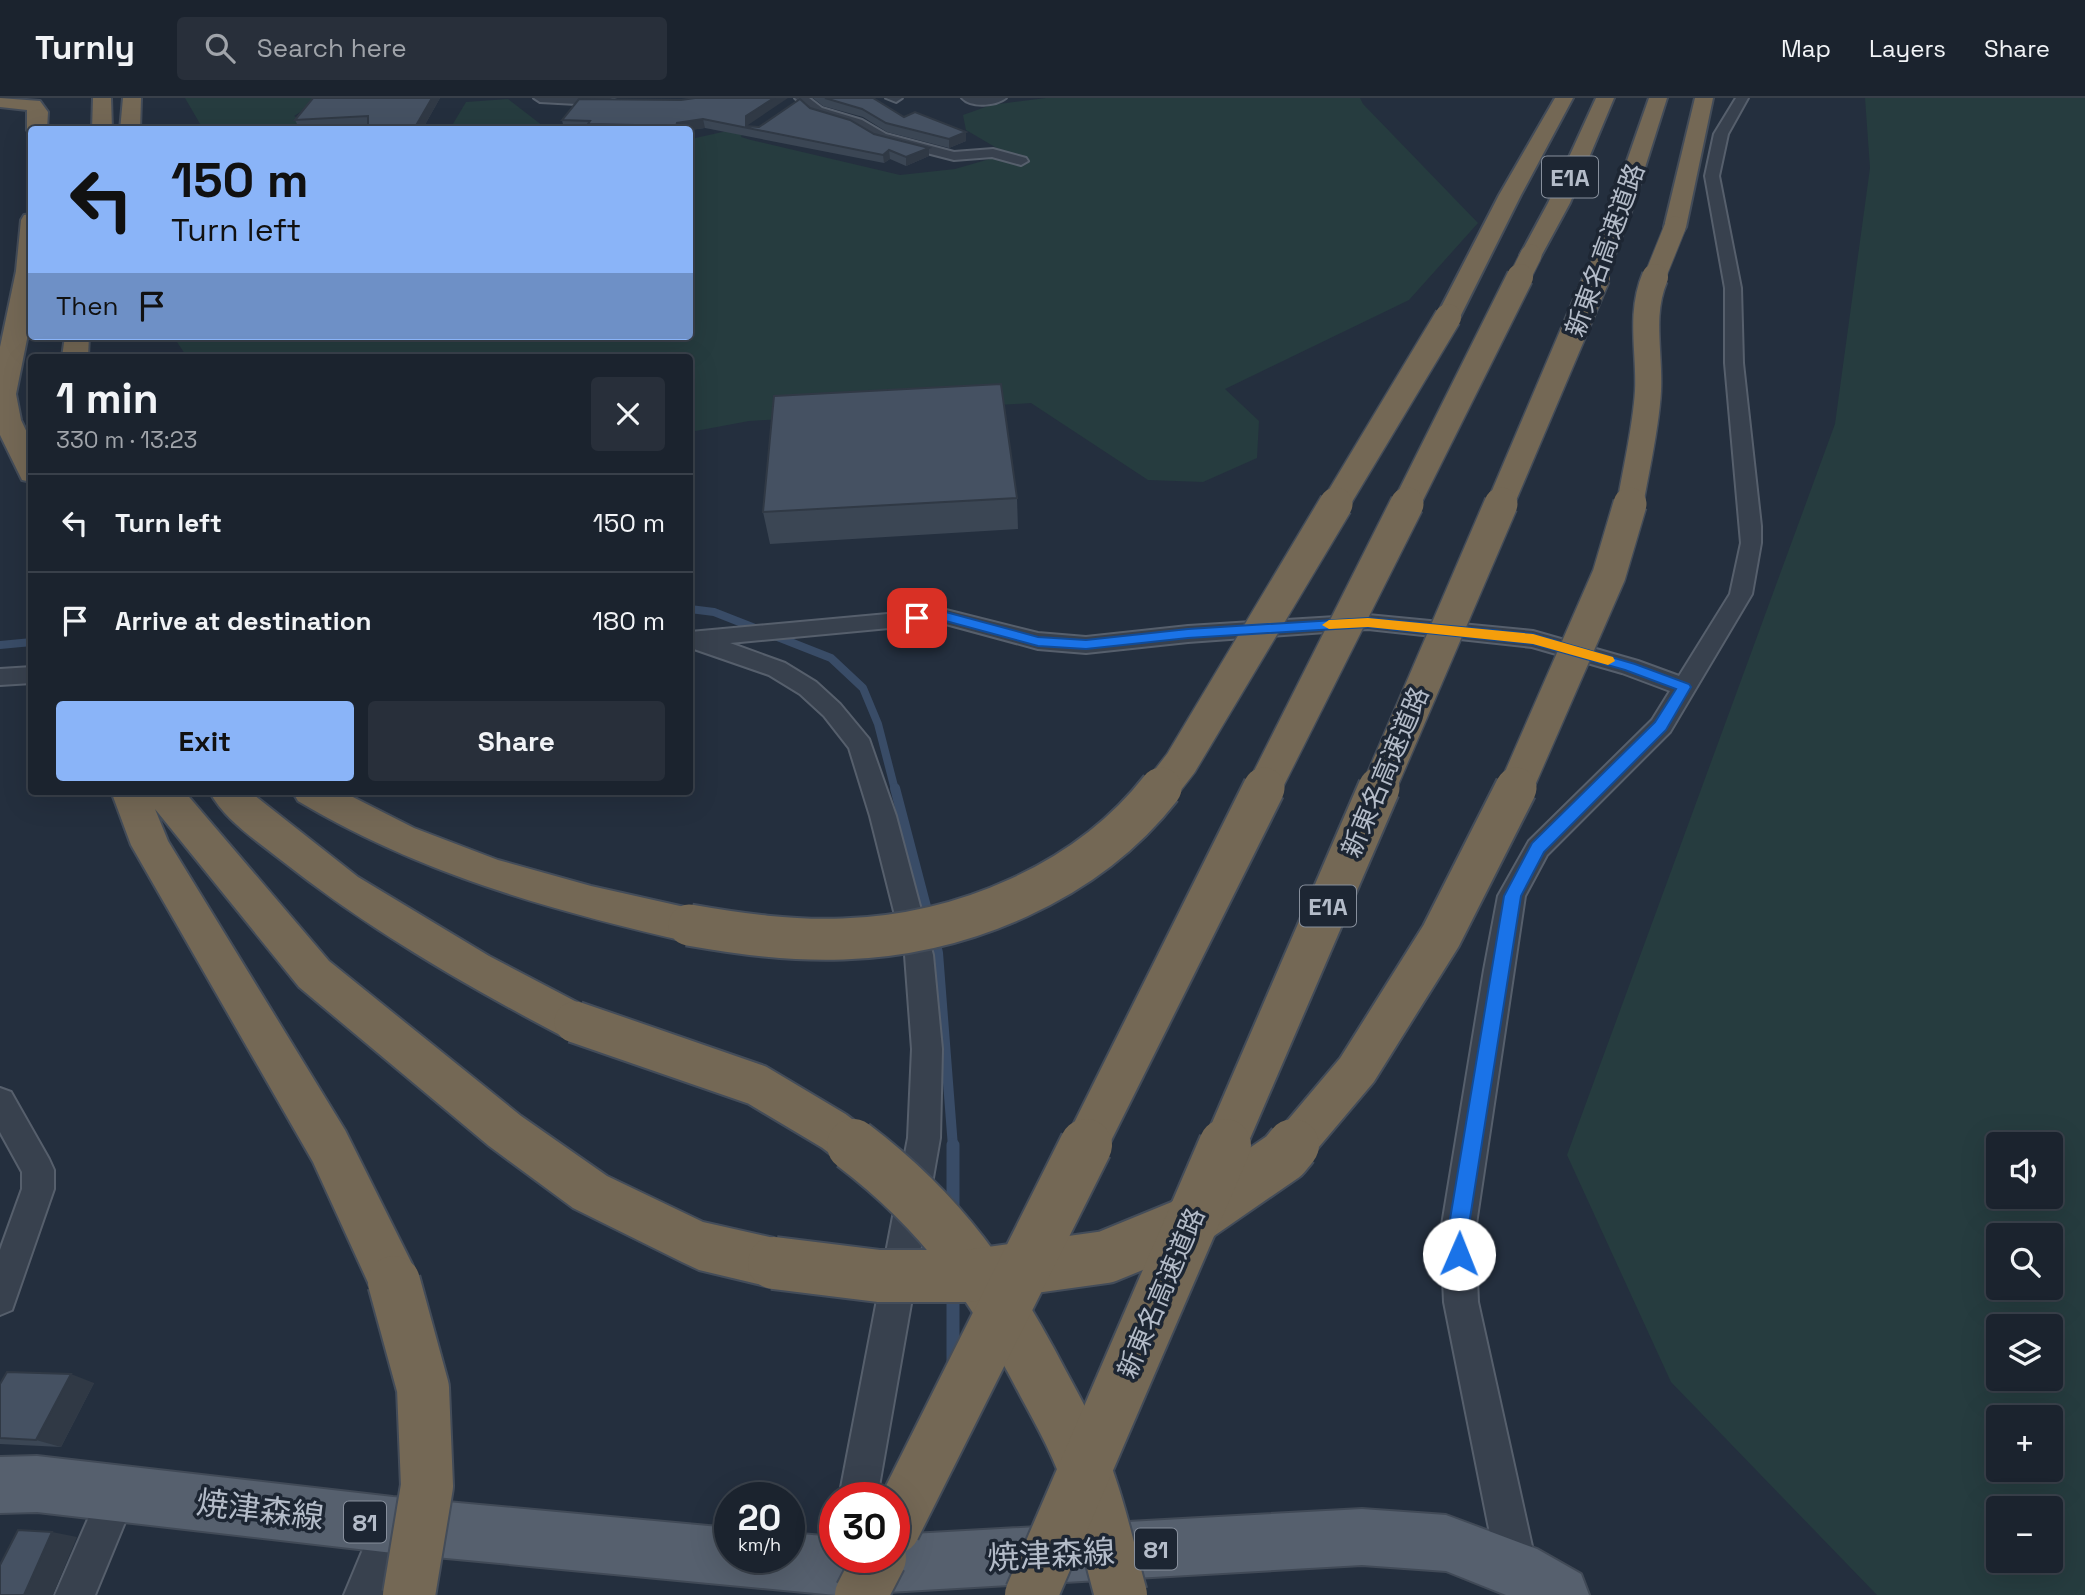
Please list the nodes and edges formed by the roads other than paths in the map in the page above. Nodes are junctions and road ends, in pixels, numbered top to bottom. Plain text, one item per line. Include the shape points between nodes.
1 (102, 98) edge
2 (132, 98) edge
3 (540, 98) edge
4 (968, 98) edge
5 (1000, 98) edge
6 (1564, 98) edge
7 (1605, 98) edge
8 (1658, 98) edge
9 (1704, 98) edge
10 (1742, 98) edge
11 (798, 100) edge
12 (0, 101) edge
13 (630, 102) edge
14 (37, 126) edge
15 (102, 126) edge
16 (130, 126) edge
17 (1021, 161) dead end
18 (28, 278) edge
19 (28, 465) edge
20 (693, 640) edge
21 (693, 641) edge
22 (28, 675) edge
23 (0, 677) edge
24 (1684, 687) junction
25 (131, 795) edge
26 (165, 795) edge
27 (231, 795) edge
28 (317, 795) edge
29 (2, 1108) edge
30 (0, 1298) edge
31 (861, 1482) edge
32 (0, 1485) edge
33 (118, 1493) junction
34 (910, 1496) edge
35 (393, 1525) junction
36 (714, 1555) edge
37 (910, 1566) edge
38 (1539, 1582) edge
39 (75, 1595) edge
40 (364, 1595) edge
41 (409, 1595) edge
42 (1031, 1595) edge
43 (1121, 1595) edge

1 - 15 highway
2 - 16 highway
3 - 13 street
4 - 5 street
6 - 28 highway, bridge via 1448,317 1181,763 1164,788 1119,833 1066,873 1030,893 931,927 864,938 758,934 690,925 550,892 397,839
7 - 34 highway, E1A, bridge via 1559,203
8 - 42 highway, 新東名高速道路 / E1A, bridge via 1584,312
9 - 26 highway, bridge via 1675,227 1649,291 1645,316 1648,392 1629,513 1609,575 1507,808 1441,936 1357,1070 1284,1156 1184,1225 1106,1257 968,1276 879,1276 774,1263 699,1245 590,1192 505,1131 313,974
10 - 24 street via 1721,134 1712,176 1733,288 1734,363 1751,543 1741,594
11 - 17 street via 881,137 954,156 993,153
12 - 14 highway via 33,105 38,112
18 - 19 highway via 3,394 7,420
20 - 24 street via 942,616 1038,641 1086,645 1368,622 1533,639
21 - 31 street via 777,669 808,688 860,745 919,955 927,1049 924,1138
22 - 23 street
24 - 38 street via 1661,726 1538,848 1512,896 1500,958 1458,1231 1461,1302
25 - 41 highway, bridge via 150,845 329,1146 394,1282 423,1388 427,1486
27 - 43 highway, bridge via 344,888 474,968 575,1022 757,1084 834,1131 911,1194 978,1272 1011,1322 1068,1430 1091,1485
29 - 30 street via 38,1170 38,1189
32 - 33 main road, 焼津森線 / 81 via 37,1484
33 - 35 main road, 焼津森線 / 81
33 - 39 street
35 - 36 main road, 焼津森線 / 81
35 - 40 street
37 - 38 main road, 焼津森線 / 81 via 1362,1537 1446,1543

